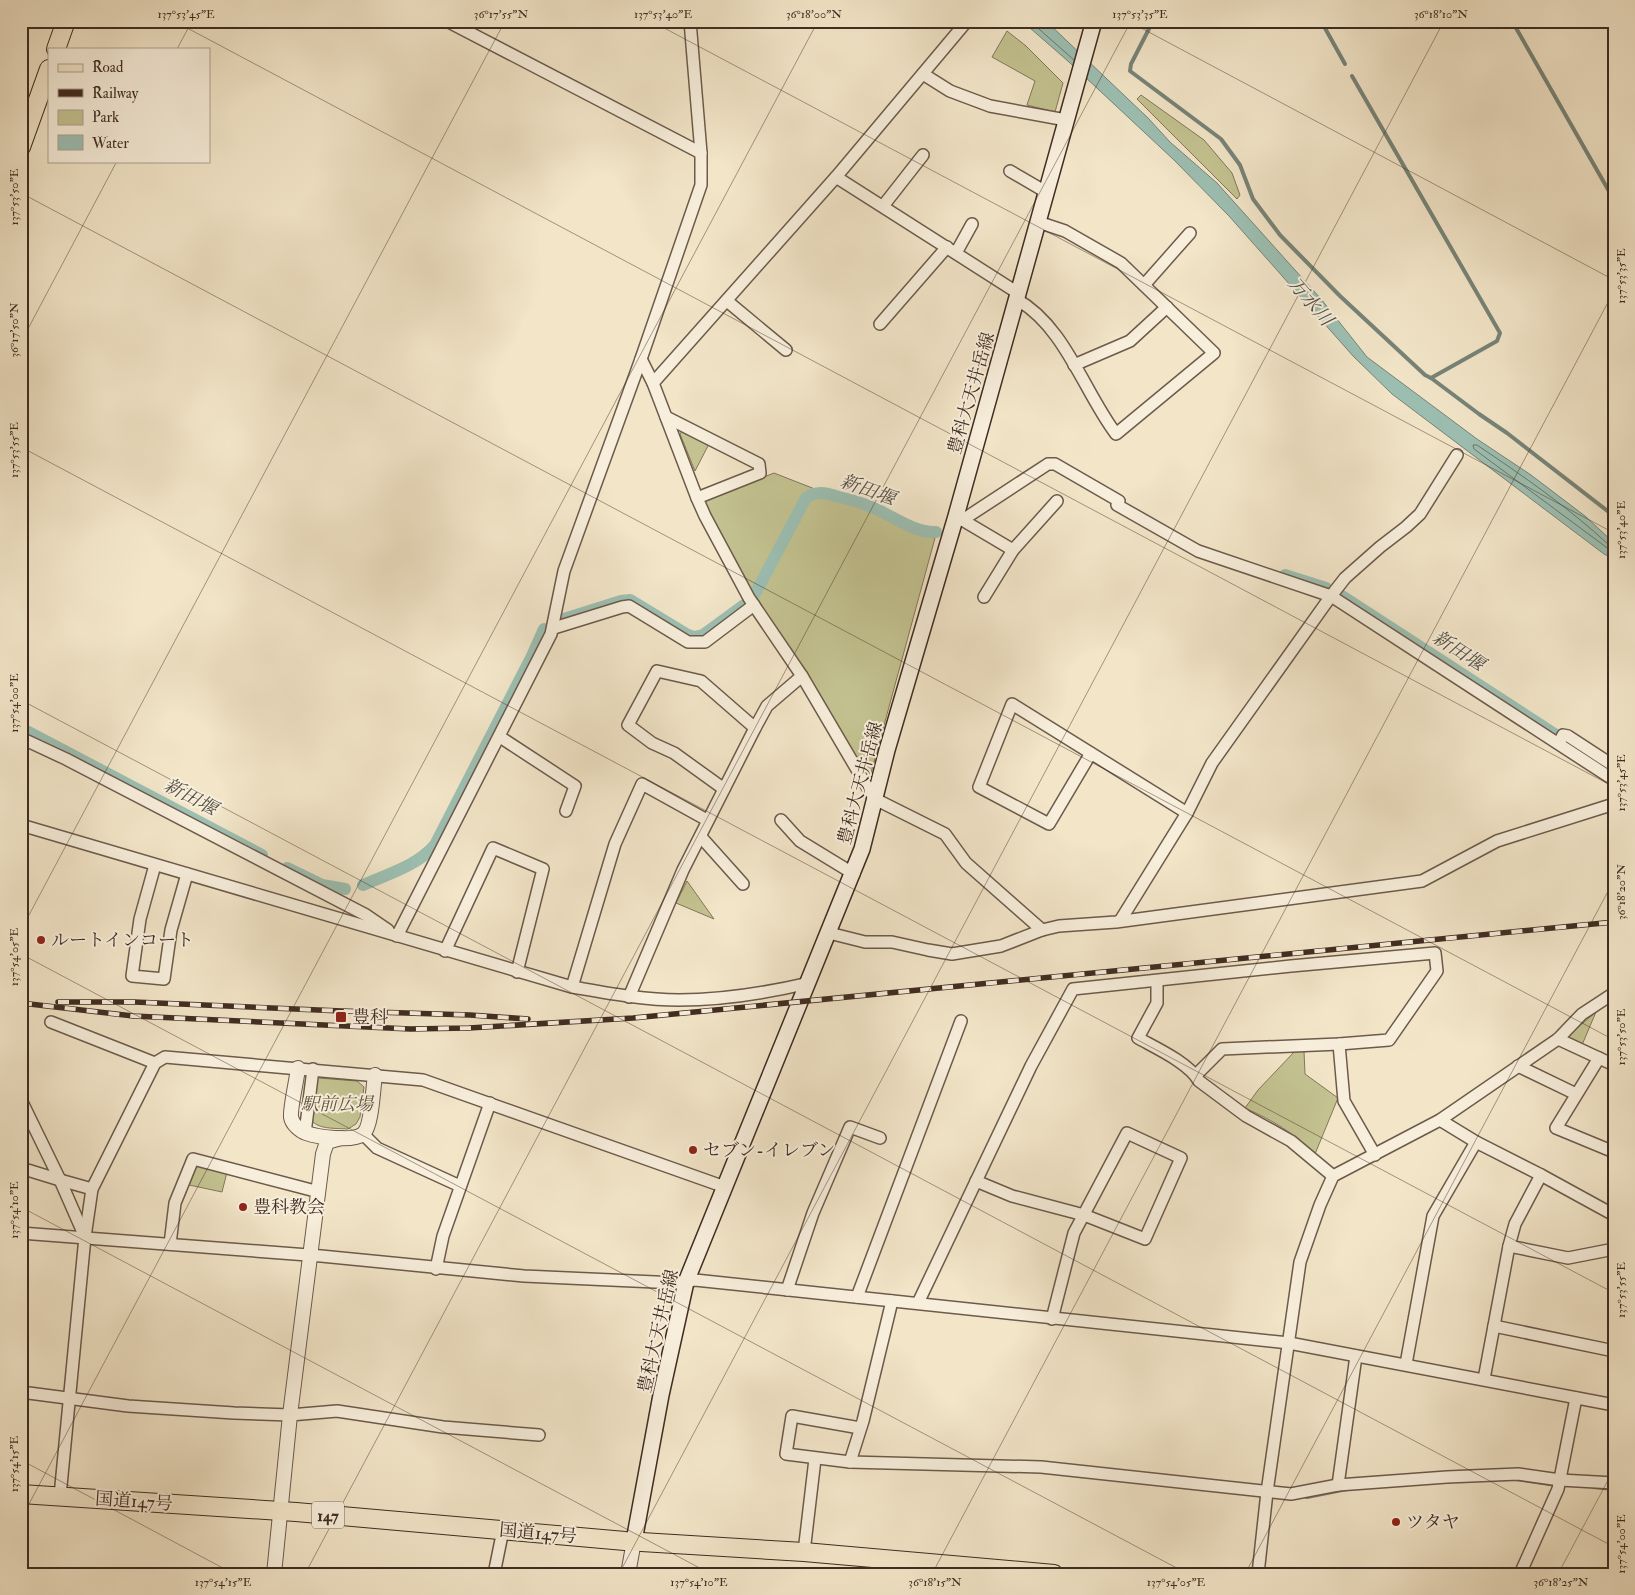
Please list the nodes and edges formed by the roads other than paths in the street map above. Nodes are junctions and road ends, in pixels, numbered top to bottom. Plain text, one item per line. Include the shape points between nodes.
1 (66, 21) edge
2 (446, 21) edge
3 (690, 21) edge
4 (968, 21) edge
5 (1094, 21) edge
6 (56, 48) edge
7 (48, 72) edge
8 (923, 74) junction
9 (1066, 120) junction
10 (21, 147) edge
11 (701, 153) junction
12 (923, 155) dead end
13 (1010, 171) dead end
14 (836, 176) junction
15 (1046, 192) junction
16 (883, 206) junction
17 (1038, 222) junction
18 (972, 224) dead end
19 (1190, 233) dead end
20 (951, 250) junction
21 (1144, 285) junction
22 (1017, 296) junction
23 (727, 301) junction
24 (1167, 307) junction
25 (880, 324) dead end
26 (786, 350) dead end
27 (641, 359) junction
28 (1074, 365) junction
29 (653, 383) junction
30 (666, 416) junction
31 (1457, 455) dead end
32 (696, 498) junction
33 (1057, 501) dead end
34 (960, 518) junction
35 (1013, 550) junction
36 (1331, 596) junction
37 (984, 597) dead end
38 (754, 605) junction
39 (554, 628) junction
40 (802, 676) junction
41 (755, 728) junction
42 (500, 737) junction
43 (21, 738) edge
44 (1559, 742) junction
45 (1091, 753) junction
46 (1614, 766) edge
47 (1614, 780) edge
48 (724, 788) junction
49 (875, 799) junction
50 (1614, 804) edge
51 (566, 812) dead end
52 (1188, 813) junction
53 (707, 820) junction
54 (781, 820) dead end
55 (21, 825) edge
56 (701, 837) junction
57 (155, 865) junction
58 (186, 874) junction
59 (854, 874) junction
60 (744, 884) dead end
61 (1120, 921) junction
62 (1042, 930) junction
63 (829, 933) junction
64 (397, 936) junction
65 (446, 951) junction
66 (517, 972) junction
67 (1157, 981) junction
68 (809, 983) junction
69 (572, 988) junction
70 (1614, 993) edge
71 (629, 997) junction
72 (961, 1021) dead end
73 (51, 1022) dead end
74 (1558, 1039) junction
75 (1339, 1044) junction
76 (1600, 1058) junction
77 (155, 1063) junction
78 (1614, 1065) edge
79 (1518, 1066) junction
80 (298, 1068) junction
81 (313, 1069) junction
82 (375, 1075) junction
83 (1196, 1075) junction
84 (1576, 1094) junction
85 (21, 1100) edge
86 (490, 1103) junction
87 (1440, 1120) junction
88 (305, 1133) junction
89 (363, 1134) junction
90 (341, 1138) junction
91 (880, 1138) dead end
92 (1476, 1142) junction
93 (1614, 1152) edge
94 (322, 1154) junction
95 (1375, 1155) junction
96 (21, 1168) edge
97 (1541, 1174) junction
98 (1333, 1176) junction
99 (60, 1180) junction
100 (976, 1181) junction
101 (460, 1186) junction
102 (725, 1187) junction
103 (92, 1189) junction
104 (319, 1192) junction
105 (1084, 1215) junction
106 (1614, 1215) edge
107 (21, 1233) edge
108 (85, 1237) junction
109 (170, 1244) junction
110 (1509, 1246) junction
111 (1614, 1249) edge
112 (310, 1256) junction
113 (436, 1269) junction
114 (686, 1282) junction
115 (787, 1290) junction
116 (857, 1297) junction
117 (892, 1301) junction
118 (918, 1303) junction
119 (1052, 1319) junction
120 (1494, 1326) junction
121 (1289, 1343) junction
122 (1614, 1351) edge
123 (1356, 1356) junction
124 (1406, 1364) junction
125 (1484, 1379) junction
126 (21, 1392) edge
127 (1576, 1398) junction
128 (69, 1399) junction
129 (1614, 1405) edge
130 (290, 1415) junction
131 (860, 1428) junction
132 (539, 1435) dead end
133 (815, 1459) junction
134 (850, 1462) junction
135 (1560, 1480) junction
136 (1614, 1483) edge
137 (1338, 1485) junction
138 (1267, 1492) junction
139 (21, 1494) edge
140 (60, 1496) junction
141 (279, 1511) junction
142 (503, 1530) junction
143 (634, 1541) junction
144 (804, 1552) junction
145 (921, 1568) edge
146 (274, 1574) edge
147 (494, 1574) edge
148 (628, 1574) edge
149 (1054, 1574) edge
150 (1258, 1574) edge
151 (1520, 1574) edge

1 - 6 main road
2 - 11 street
3 - 11 street
4 - 8 street
5 - 9 main road, 豊科大天井岳線
7 - 10 main road
8 - 9 street via 950,90 990,106
8 - 14 street
9 - 15 main road, 豊科大天井岳線
11 - 27 street via 701,185
12 - 16 street
13 - 15 street
14 - 16 street
14 - 23 street
15 - 17 main road, 豊科大天井岳線
16 - 20 street
17 - 21 street via 1065,231 1121,263
17 - 22 main road, 豊科大天井岳線
18 - 20 street
19 - 21 street
20 - 22 street
20 - 25 street
21 - 24 street
22 - 28 street via 1063,346
22 - 34 main road, 豊科大天井岳線
23 - 26 street
23 - 29 street
24 - 28 street via 1130,341
24 - 28 street via 1214,354 1116,434
27 - 29 street
27 - 39 street via 564,571
29 - 30 street
30 - 32 street
30 - 32 street via 759,464 760,473
31 - 36 street via 1420,514 1345,578
32 - 38 street
33 - 35 street
34 - 35 street
34 - 36 street via 1048,464 1055,464 1119,501 1117,505 1198,551
34 - 49 main road, 豊科大天井岳線
35 - 37 street
36 - 44 street
36 - 52 street via 1212,763
38 - 39 street via 706,642 688,642 629,606
38 - 40 street
39 - 42 street
40 - 41 street via 767,706
40 - 49 street
41 - 48 street
41 - 48 street via 701,681 657,671 628,725
42 - 51 street via 575,786
42 - 64 street
43 - 64 street via 366,915
44 - 46 street via 1563,735 1568,736
44 - 47 street
45 - 45 street via 1049,824 979,787 1012,704
45 - 52 street
48 - 53 street
49 - 59 main road, 豊科大天井岳線
49 - 62 street via 945,834 966,863
50 - 61 street via 1498,841 1422,882
52 - 61 street
53 - 56 street
53 - 69 street via 642,784 615,844
54 - 59 street via 800,840
55 - 57 street
56 - 60 street
56 - 71 street via 683,870
57 - 58 street
57 - 58 street via 140,919 132,976 164,979 171,930
58 - 64 street
59 - 63 main road, 豊科大天井岳線
61 - 62 street
62 - 63 street via 1001,946 952,954 892,942 865,942
63 - 68 main road, 豊科大天井岳線
64 - 65 street
65 - 66 street
65 - 66 street via 494,848 544,869
66 - 69 street
67 - 75 street via 1435,953 1437,971 1389,1040
67 - 83 street via 1157,1003 1138,1038
67 - 100 street via 1073,989 1031,1066
68 - 71 street via 747,995 679,1000
68 - 102 main road, 豊科大天井岳線
69 - 71 street
70 - 74 street via 1582,1014
72 - 116 street
73 - 77 street
74 - 76 street
74 - 79 street
75 - 83 street via 1222,1048
75 - 95 street via 1344,1101
76 - 78 street
76 - 84 street
77 - 80 street via 165,1057
77 - 103 street
79 - 84 street
79 - 87 street
80 - 81 street
80 - 88 street via 291,1118 295,1126
81 - 82 street
81 - 88 street
82 - 86 street via 423,1080
82 - 89 street via 368,1126
83 - 98 street via 1246,1116 1291,1141
84 - 93 street via 1556,1128
85 - 99 street
86 - 101 street
86 - 102 street
87 - 92 street
87 - 95 street
88 - 90 street
88 - 94 street via 318,1141
89 - 90 street
89 - 101 street via 377,1148
90 - 94 street via 326,1142
91 - 115 street via 850,1127 813,1213
92 - 97 street
92 - 124 street via 1433,1216
94 - 104 street
95 - 98 street
96 - 99 street
97 - 106 street
97 - 110 street via 1515,1224
98 - 121 street via 1300,1262
99 - 103 street
99 - 108 street
100 - 105 street via 1012,1196
100 - 118 street
101 - 113 street
102 - 114 main road, 豊科大天井岳線
103 - 108 street
104 - 109 street via 192,1160 176,1202
104 - 112 street
105 - 105 street via 1127,1134 1181,1158 1145,1239
105 - 119 street via 1074,1233
107 - 108 street
108 - 109 street
108 - 128 street
109 - 112 street
110 - 111 street via 1568,1258
110 - 120 street
112 - 113 street
112 - 130 street
113 - 114 street
114 - 115 street via 695,1280
114 - 143 main road, 豊科大天井岳線
115 - 116 street
116 - 117 street
117 - 118 street
117 - 131 street
118 - 119 street
119 - 121 street
120 - 122 street
120 - 125 street
121 - 123 street
121 - 138 street
123 - 124 street
123 - 137 street
124 - 125 street
125 - 127 street
126 - 128 street
127 - 129 street
127 - 135 street
128 - 130 street via 128,1406
128 - 140 street
130 - 132 street via 337,1411 443,1427
130 - 141 street
131 - 133 street via 792,1416 786,1454
131 - 134 street
133 - 134 street
133 - 144 street
134 - 138 street via 1041,1466
135 - 136 street
135 - 137 street via 1518,1474
135 - 151 street
137 - 138 street via 1291,1494
138 - 150 street
139 - 140 main road, 国道147号 / 147
140 - 141 main road, 国道147号 / 147
141 - 142 main road, 国道147号 / 147
141 - 146 street
142 - 143 main road, 国道147号 / 147
142 - 147 street
143 - 144 main road, 国道147号 / 147
143 - 148 street
144 - 145 main road, 国道147号 / 147
145 - 149 main road, 国道147号 / 147

